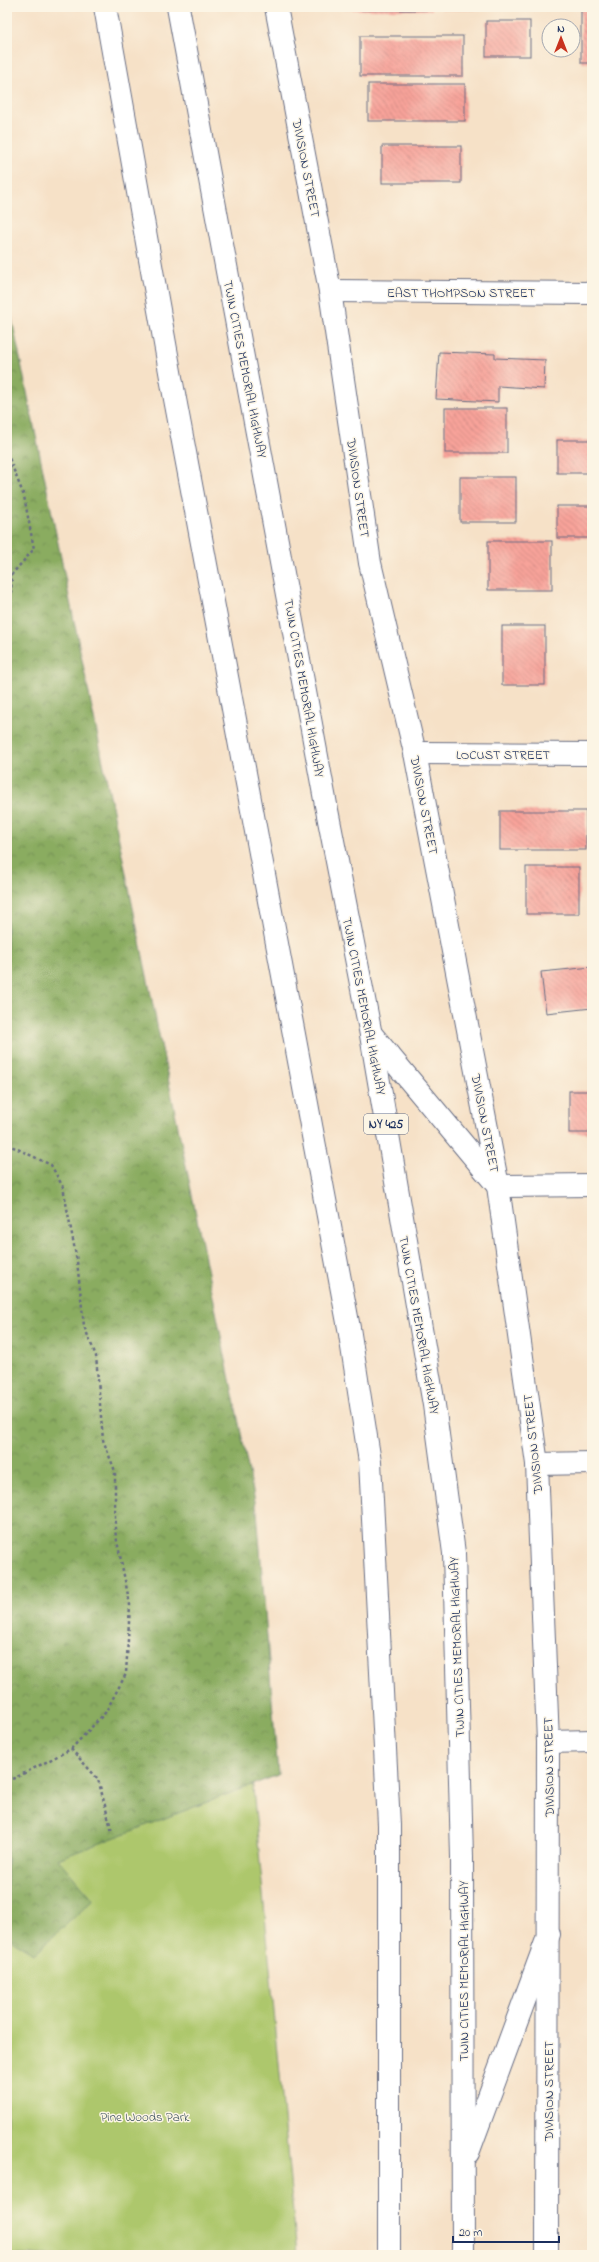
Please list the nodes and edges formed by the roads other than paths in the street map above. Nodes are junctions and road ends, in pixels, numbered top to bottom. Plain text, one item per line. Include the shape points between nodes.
1 (105, 7) edge
2 (178, 7) edge
3 (276, 7) edge
4 (330, 291) junction
5 (592, 293) edge
6 (415, 753) junction
7 (592, 754) edge
8 (371, 1035) junction
9 (592, 1185) edge
10 (498, 1186) junction
11 (592, 1463) edge
12 (537, 1464) junction
13 (592, 1741) edge
14 (548, 1742) junction
15 (549, 1934) junction
16 (463, 2165) junction
17 (389, 2255) edge
18 (462, 2255) edge
19 (547, 2255) edge

1 - 17 main road via 172,383 346,1312 370,1462 389,1825
2 - 8 main road, TWIN CITIES MEMORIAL HIGHWAY / NY 425
3 - 4 main road, DIVISION STREET
4 - 5 main road, EAST THOMPSON STREET
4 - 6 main road, DIVISION STREET via 370,563
6 - 7 main road, LOCUST STREET
6 - 10 main road, DIVISION STREET
8 - 10 main road
8 - 16 main road, TWIN CITIES MEMORIAL HIGHWAY / NY 425 via 434,1405 454,1552 462,1857
9 - 10 main road
10 - 12 main road, DIVISION STREET
11 - 12 main road
12 - 14 main road, DIVISION STREET
13 - 14 main road
14 - 15 main road, DIVISION STREET
15 - 16 main road
15 - 19 main road, DIVISION STREET
16 - 18 main road, TWIN CITIES MEMORIAL HIGHWAY / NY 425

